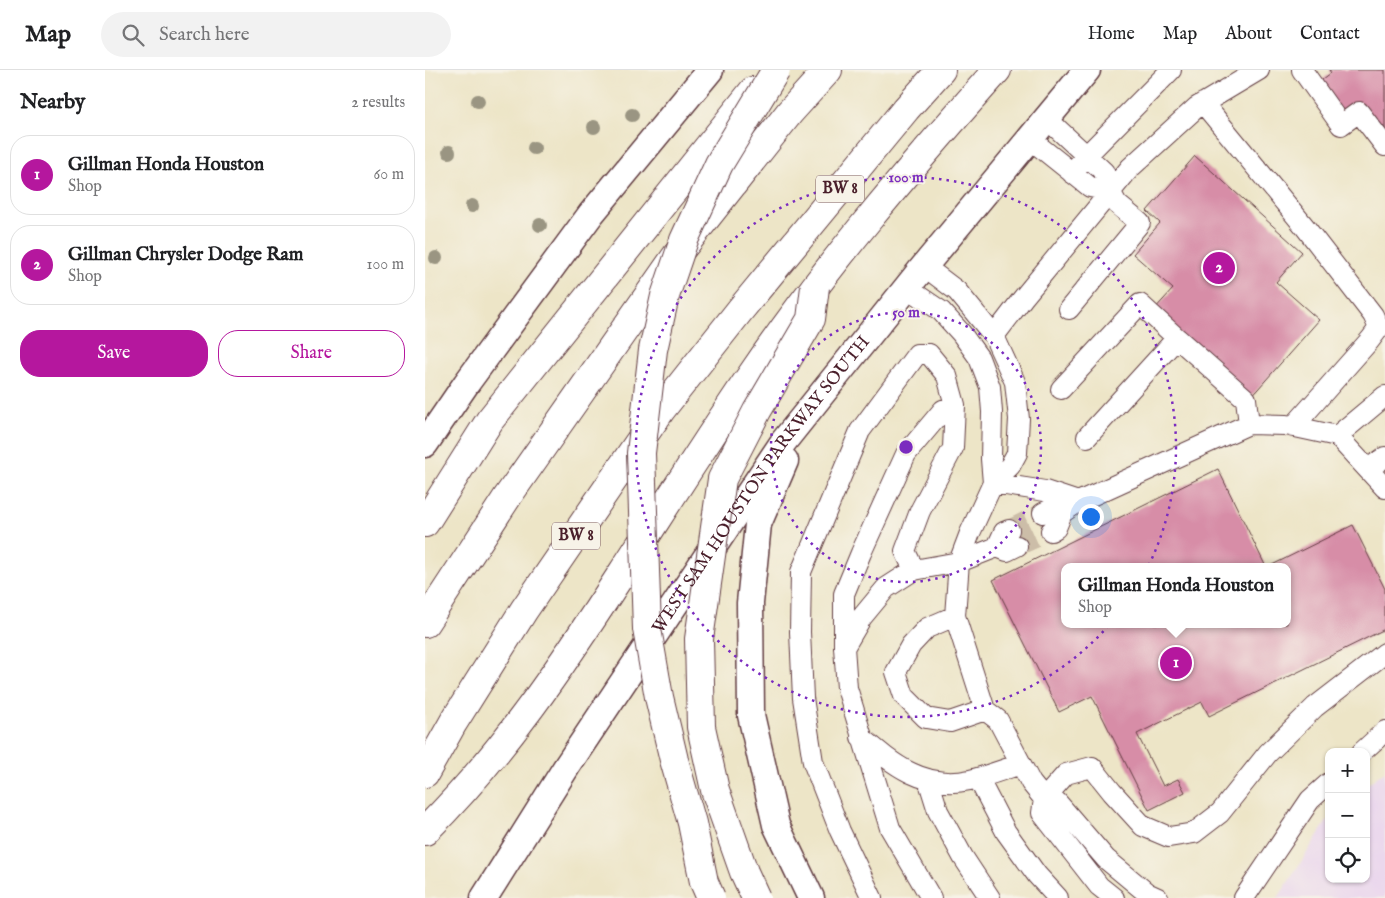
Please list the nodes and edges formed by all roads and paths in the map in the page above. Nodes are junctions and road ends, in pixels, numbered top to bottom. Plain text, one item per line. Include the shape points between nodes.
1 (709, 70) edge
2 (770, 70) edge
3 (775, 70) edge
4 (828, 70) edge
5 (941, 70) edge
6 (997, 70) edge
7 (1087, 70) edge
8 (1171, 70) edge
9 (1259, 70) edge
10 (1302, 70) edge
11 (1203, 103) junction
12 (1047, 119) junction
13 (1030, 139) junction
14 (1385, 146) edge
15 (1087, 155) junction
16 (1072, 173) junction
17 (1110, 191) junction
18 (924, 266) junction
19 (815, 287) junction
20 (907, 288) junction
21 (1069, 309) dead end
22 (994, 336) junction
23 (1177, 338) junction
24 (1061, 389) dead end
25 (1385, 396) edge
26 (955, 405) junction
27 (813, 406) junction
28 (1249, 424) junction
29 (1293, 427) junction
30 (1337, 436) junction
31 (1087, 437) dead end
32 (425, 444) edge
33 (1385, 457) edge
34 (1368, 470) junction
35 (993, 483) junction
36 (1385, 488) edge
37 (1070, 508) junction
38 (1043, 513) tunnel mouth
39 (425, 523) edge
40 (1051, 531) tunnel mouth
41 (1013, 538) tunnel mouth
42 (959, 562) junction
43 (914, 570) junction
44 (955, 616) junction
45 (425, 623) edge
46 (844, 647) junction
47 (1385, 653) edge
48 (985, 710) junction
49 (1385, 731) edge
50 (861, 737) junction
51 (1366, 748) edge
52 (1021, 764) junction
53 (425, 773) edge
54 (978, 778) junction
55 (928, 779) junction
56 (1325, 787) edge
57 (1044, 799) junction
58 (425, 831) edge
59 (483, 898) edge
60 (711, 898) edge
61 (756, 898) edge
62 (811, 898) edge
63 (872, 898) edge
64 (931, 898) edge
65 (991, 898) edge
66 (1058, 898) edge
67 (1114, 898) edge
68 (1158, 898) edge
69 (1244, 898) edge

1 - 32 main road via 591,214
2 - 39 highway via 490,420
3 - 60 highway, bridge via 719,164 684,240 665,296 653,350 641,453 647,629 659,697 693,823 704,882
4 - 45 highway via 790,112 676,256 508,496
5 - 53 highway, BW 8, bridge via 661,410 524,610
6 - 19 highway via 904,176
7 - 12 main road, WEST SAM HOUSTON PARKWAY SOUTH
8 - 15 street
9 - 11 street
10 - 14 street via 1341,125 1359,112
11 - 17 street via 1130,168
11 - 29 street via 1305,227 1373,315 1379,328
12 - 13 main road, WEST SAM HOUSTON PARKWAY SOUTH
12 - 15 street
13 - 16 street
13 - 18 main road, WEST SAM HOUSTON PARKWAY SOUTH
15 - 16 street
15 - 17 street via 1104,172
16 - 17 street via 1090,187
17 - 21 street via 1117,204 1140,223
17 - 22 street
18 - 20 main road, WEST SAM HOUSTON PARKWAY SOUTH
18 - 22 street via 957,291
19 - 58 highway, bridge via 749,378 553,678 493,757
19 - 61 highway, bridge via 811,319 722,479 699,639 701,727 715,790
20 - 27 main road, WEST SAM HOUSTON PARKWAY SOUTH
20 - 35 street via 941,311 979,358 990,387
22 - 35 street via 1015,382 1019,419 1017,453 1010,466
23 - 24 street via 1140,304
23 - 28 street via 1246,399
23 - 31 street
25 - 30 street
26 - 43 street via 953,448 905,551
26 - 46 street via 943,410 906,454 844,594
26 - 63 street via 947,376 929,354 917,354 860,431 801,572 803,698 813,762 840,831
27 - 59 main road, WEST SAM HOUSTON PARKWAY SOUTH via 773,457
27 - 62 main road via 758,524 750,603 751,715 776,825
28 - 29 street
28 - 37 street
29 - 30 street
30 - 34 street
33 - 34 street
34 - 36 street
35 - 37 street via 1045,491
35 - 42 street
37 - 38 street
37 - 40 street
41 - 42 street via 1004,532 997,547
42 - 43 street
42 - 44 street
43 - 46 street via 886,588 862,617
44 - 48 street
44 - 48 street via 927,628 911,645 896,672 904,696 926,718 950,722
46 - 50 street via 847,688
47 - 57 street via 1315,707 1268,753 1220,812 1193,832 1169,837 1143,826 1092,767 1066,774
48 - 52 street via 998,720
49 - 51 street
50 - 55 street via 911,775
50 - 64 street via 890,828
52 - 54 street
52 - 57 street
54 - 55 street via 939,783
54 - 66 street via 1006,832
55 - 65 street via 937,812
56 - 69 street via 1311,800
57 - 67 street via 1041,813 1099,886
57 - 68 street via 1057,802 1106,859 1147,893

